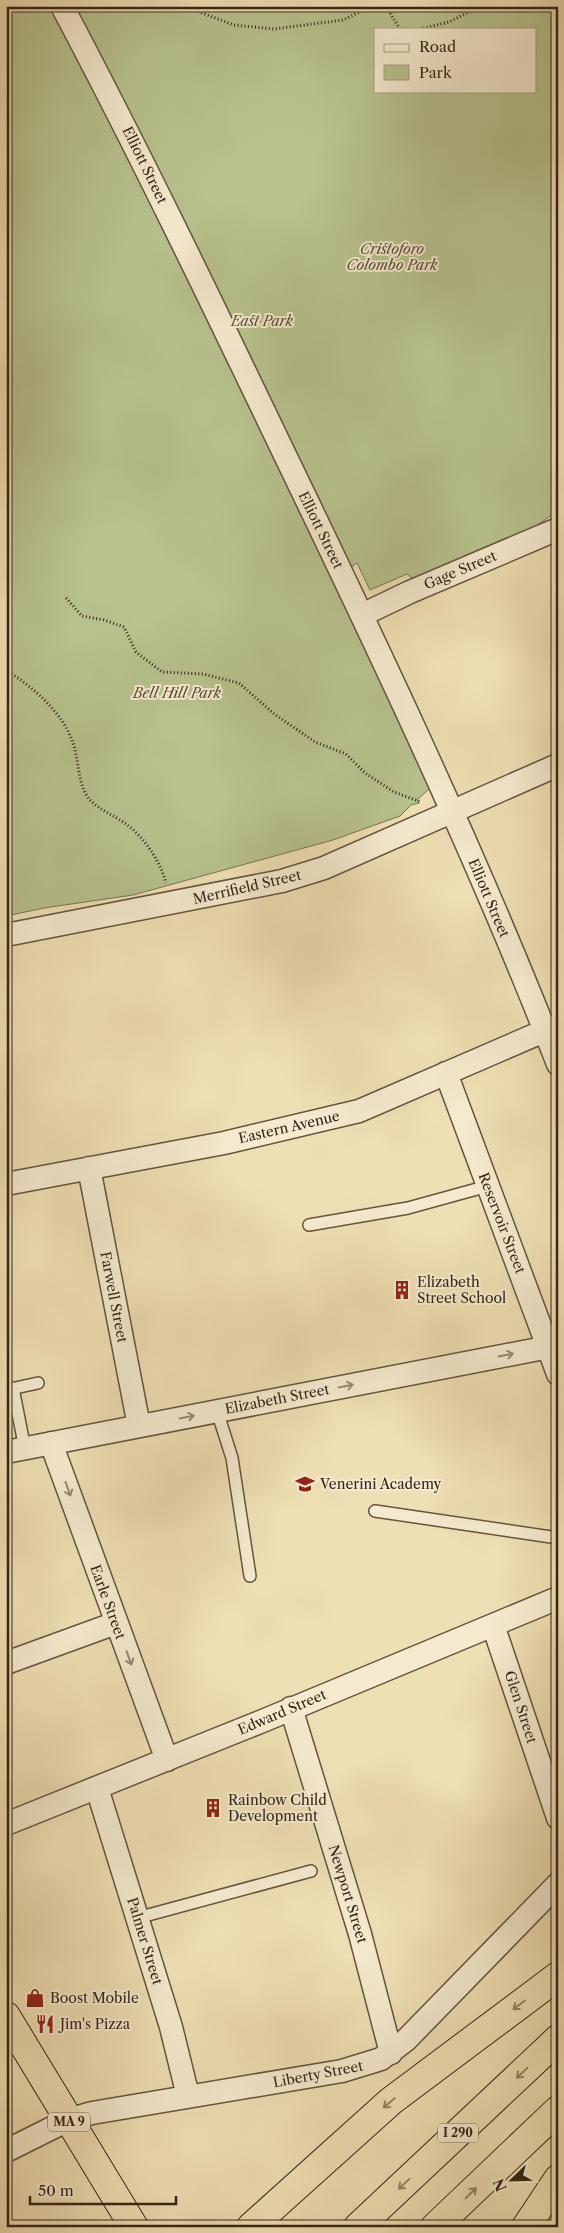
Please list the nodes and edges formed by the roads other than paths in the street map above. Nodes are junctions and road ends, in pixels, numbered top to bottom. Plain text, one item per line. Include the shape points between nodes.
1 (62, 6) edge
2 (558, 528) edge
3 (362, 615) junction
4 (558, 765) edge
5 (452, 811) junction
6 (6, 935) edge
7 (551, 1028) edge
8 (558, 1064) edge
9 (446, 1073) junction
10 (88, 1168) junction
11 (6, 1184) edge
12 (488, 1186) junction
13 (309, 1225) dead end
14 (549, 1347) junction
15 (558, 1374) edge
16 (38, 1383) dead end
17 (9, 1389) edge
18 (217, 1411) junction
19 (139, 1426) junction
20 (51, 1443) junction
21 (16, 1450) edge
22 (375, 1511) dead end
23 (558, 1538) edge
24 (250, 1576) dead end
25 (558, 1598) edge
26 (116, 1623) junction
27 (493, 1625) junction
28 (6, 1663) edge
29 (291, 1708) junction
30 (167, 1760) junction
31 (97, 1788) junction
32 (558, 1818) edge
33 (6, 1824) edge
34 (311, 1871) dead end
35 (558, 1884) edge
36 (137, 1918) junction
37 (558, 1976) edge
38 (6, 2016) edge
39 (558, 2039) edge
40 (391, 2053) junction
41 (188, 2096) junction
42 (558, 2110) edge
43 (68, 2120) junction
44 (6, 2151) edge
45 (558, 2179) edge
46 (134, 2227) edge
47 (251, 2227) edge
48 (358, 2227) edge
49 (435, 2227) edge
50 (526, 2227) edge

1 - 3 street, Elliott Street via 132,137
2 - 3 street, Gage Street
3 - 5 street, Elliott Street
4 - 5 street, Merrifield Street
5 - 6 street, Merrifield Street via 316,870 282,881
5 - 7 street, Elliott Street
7 - 8 street, Elliott Street
7 - 9 street, Eastern Avenue
9 - 10 street, Eastern Avenue via 359,1110 224,1143
9 - 12 street, Reservoir Street
10 - 11 street, Eastern Avenue
10 - 19 street, Farwell Street
12 - 13 lane via 408,1208
12 - 14 street, Reservoir Street
14 - 15 street, Reservoir Street
18 -> 14 street, Elizabeth Street
16 - 17 lane
17 - 21 lane
19 -> 18 street, Elizabeth Street
18 - 24 lane via 232,1458
19 - 20 street, Elizabeth Street
20 - 21 street, Elizabeth Street
20 -> 26 street, Earle Street
22 - 23 lane
25 - 27 street, Edward Street
26 - 28 street
26 -> 30 street, Earle Street
27 - 29 street, Edward Street
27 - 32 street, Glen Street
29 - 30 street, Edward Street
29 - 40 street, Newport Street via 360,1934
30 - 31 street, Edward Street
31 - 33 street, Edward Street
31 - 36 street, Palmer Street
34 - 36 lane
35 - 40 street, Liberty Street
36 - 41 street, Palmer Street via 171,2027
37 -> 47 highway via 391,2101
38 - 43 highway, MA 9
39 -> 48 highway, I 290
40 - 41 street, Liberty Street via 373,2063 348,2070
41 - 43 street, Liberty Street via 92,2112
49 -> 42 highway
43 - 44 street, Liberty Street
43 - 46 highway, MA 9
45 - 50 highway

